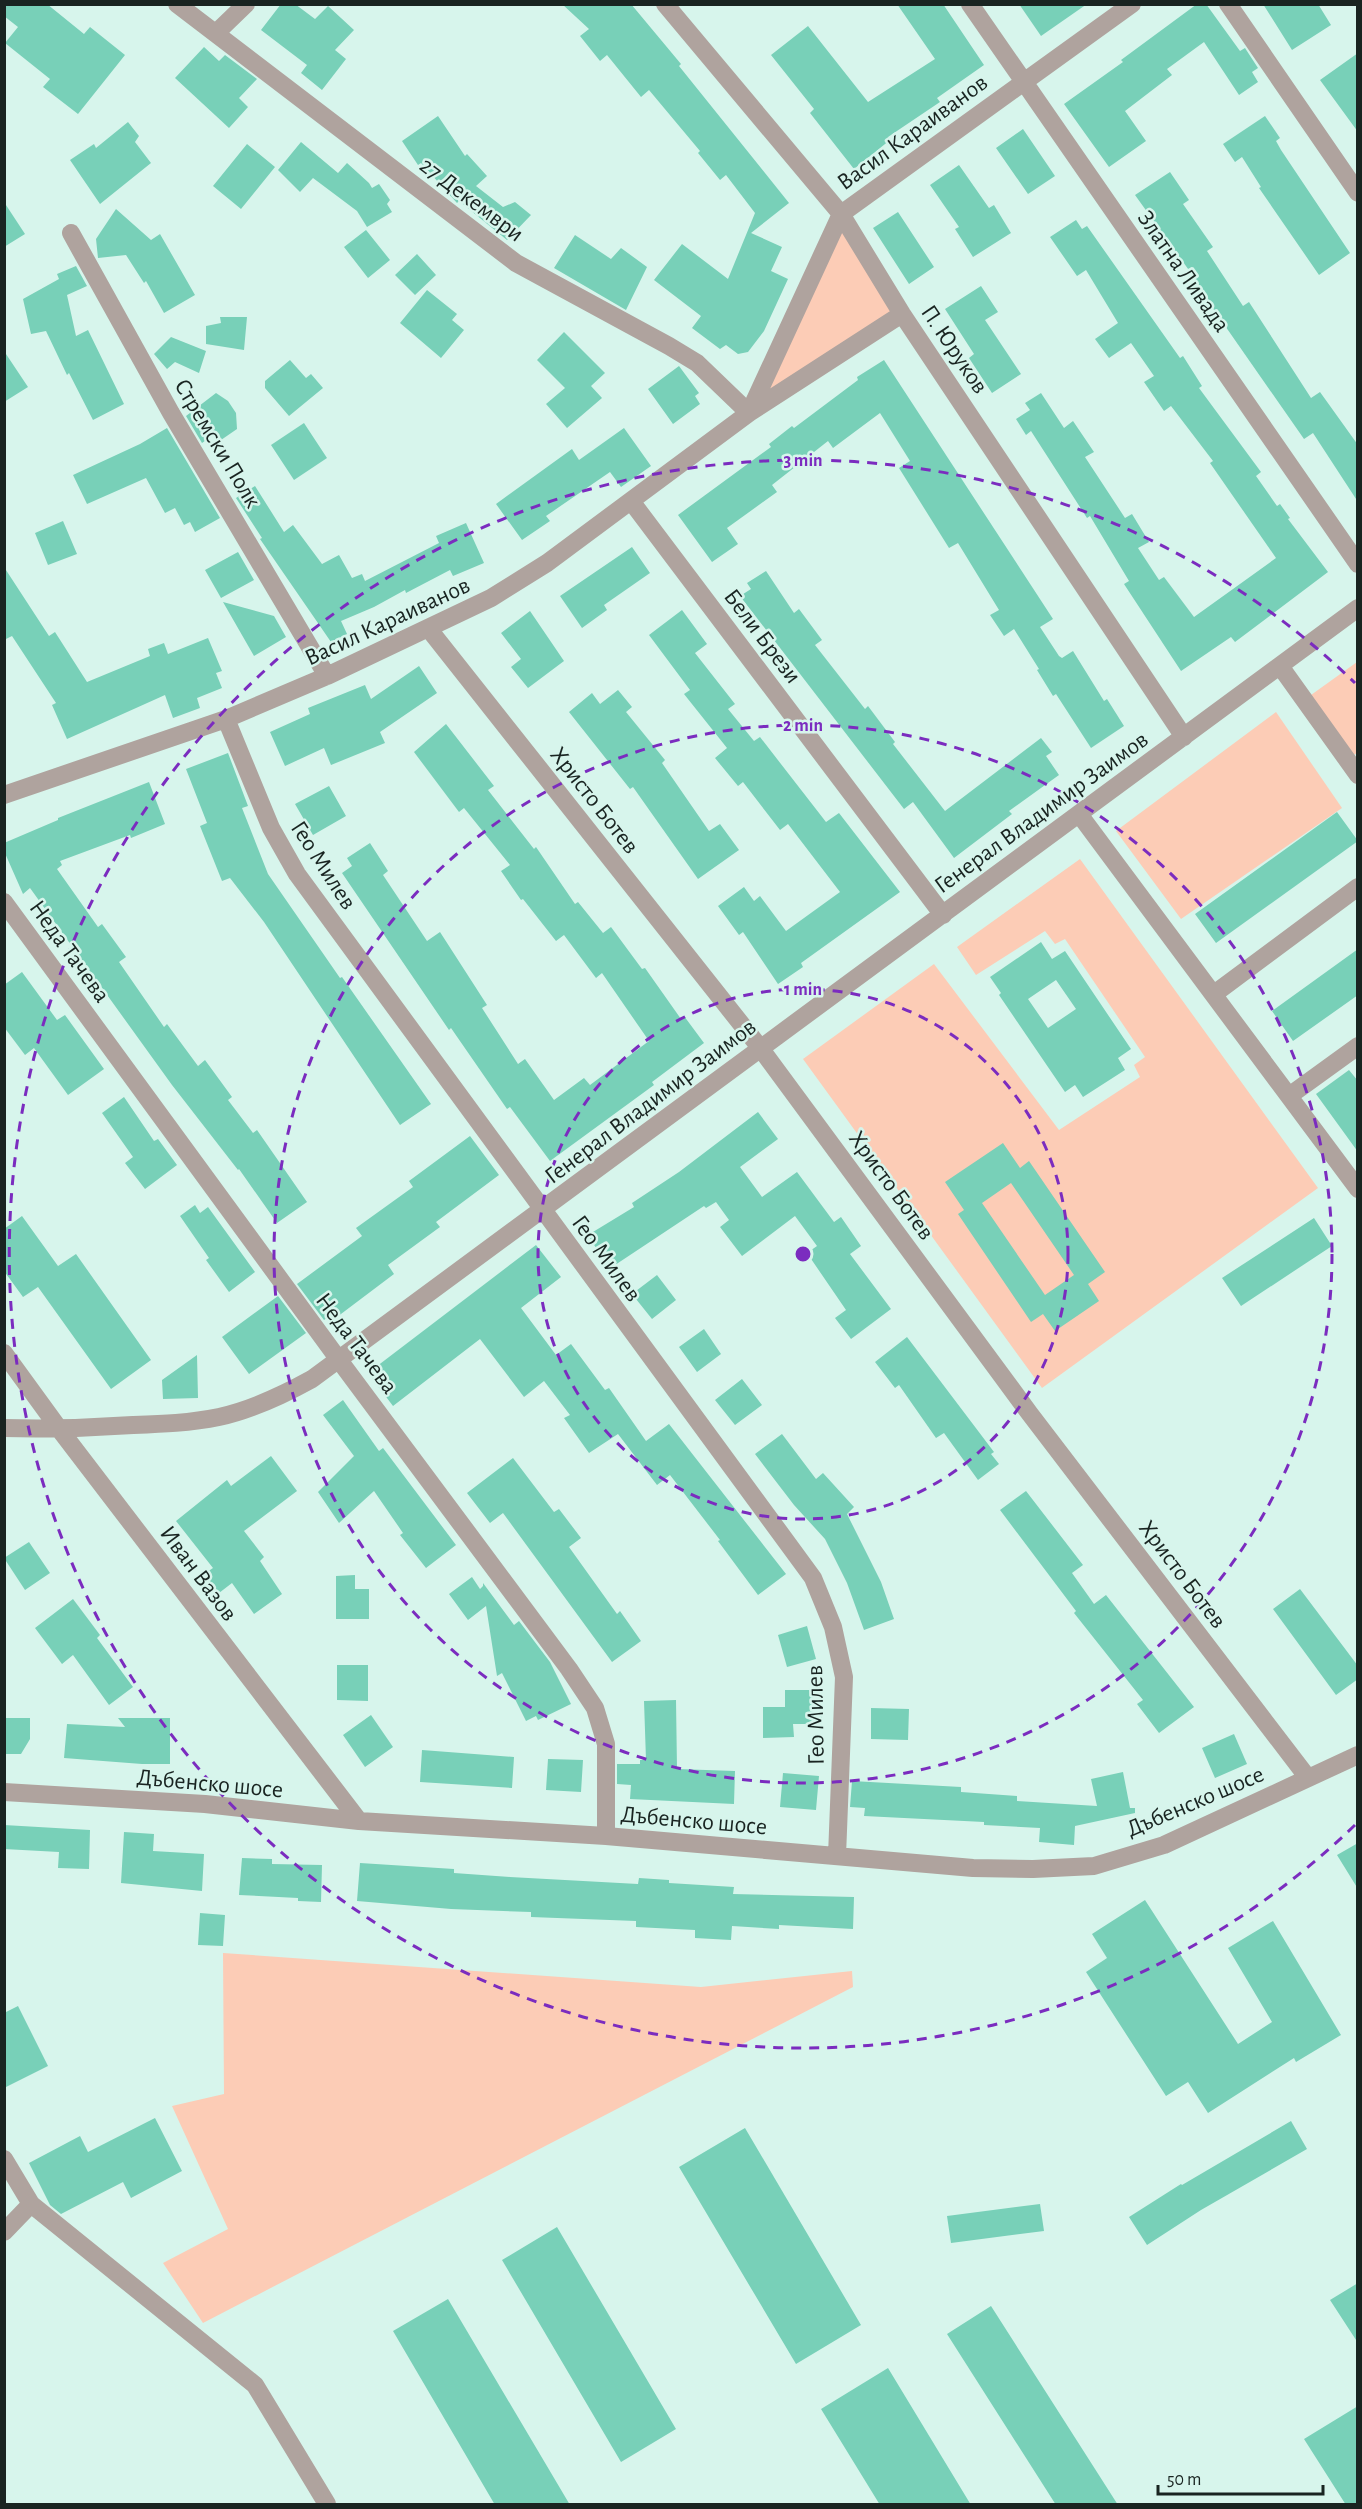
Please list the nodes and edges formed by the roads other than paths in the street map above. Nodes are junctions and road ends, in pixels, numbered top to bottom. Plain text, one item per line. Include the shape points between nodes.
1 (177, 4) edge
2 (246, 4) edge
3 (665, 4) edge
4 (970, 4) edge
5 (1132, 4) edge
6 (1228, 4) edge
7 (216, 33) junction
8 (1023, 81) junction
9 (1358, 193) edge
10 (841, 214) junction
11 (71, 233) dead end
12 (902, 314) junction
13 (749, 413) junction
14 (631, 501) junction
15 (1358, 564) edge
16 (1358, 609) edge
17 (428, 628) junction
18 (1280, 666) junction
19 (327, 676) junction
20 (226, 719) junction
21 (1184, 736) junction
22 (1358, 775) edge
23 (8, 788) edge
24 (1079, 814) junction
25 (1358, 887) edge
26 (4, 902) edge
27 (943, 915) junction
28 (1214, 994) junction
29 (1358, 1046) edge
30 (761, 1049) junction
31 (1289, 1095) junction
32 (1358, 1189) edge
33 (543, 1211) junction
34 (4, 1353) edge
35 (339, 1360) junction
36 (4, 1428) edge
37 (60, 1430) junction
38 (1358, 1755) edge
39 (1308, 1778) junction
40 (4, 1792) edge
41 (359, 1821) junction
42 (606, 1836) junction
43 (837, 1856) junction
44 (4, 2159) edge
45 (31, 2204) junction
46 (4, 2232) edge
47 (327, 2505) edge

1 - 7 street, 27 Декември
2 - 7 street
3 - 10 street, П. Юруков
4 - 8 street, Златна Ливада
5 - 8 street, Васил Караиванов
6 - 9 street
7 - 13 street, 27 Декември via 516,262 697,363
8 - 10 street, Васил Караиванов
8 - 15 street, Златна Ливада
10 - 12 street, П. Юруков
10 - 13 street, Васил Караиванов
11 - 19 street, Стремски Полк via 171,413
12 - 13 street, Васил Караиванов
12 - 21 street, П. Юруков
13 - 14 street, Васил Караиванов
14 - 17 street, Васил Караиванов via 547,563 491,598
14 - 27 street, Бели Брези
16 - 18 street, Генерал Владимир Заимов
17 - 19 street, Васил Караиванов
17 - 30 street, Христо Ботев
18 - 21 street, Генерал Владимир Заимов
18 - 22 street
19 - 20 street, Васил Караиванов
20 - 23 street, Васил Караиванов
20 - 33 street, Гео Милев via 271,828 297,874
21 - 24 street, Генерал Владимир Заимов
24 - 27 street, Генерал Владимир Заимов
24 - 28 street
25 - 28 street
26 - 35 street, Неда Тачева
27 - 30 street, Генерал Владимир Заимов
28 - 31 street
29 - 31 street
30 - 33 street, Генерал Владимир Заимов
30 - 39 street, Христо Ботев via 1030,1414
31 - 32 street
33 - 35 street, Генерал Владимир Заимов
33 - 43 street, Гео Милев via 813,1578 833,1627 844,1677
34 - 37 street, Иван Вазов
35 - 37 street, Генерал Владимир Заимов via 288,1392 220,1416 186,1422
35 - 42 street, Неда Тачева via 595,1708 606,1744
36 - 37 street, Генерал Владимир Заимов
37 - 41 street, Иван Вазов
38 - 39 street, Дъбенско шосе
39 - 43 street, Дъбенско шосе via 1164,1845 1094,1866 973,1868
40 - 41 street, Дъбенско шосе via 205,1804
41 - 42 street, Дъбенско шосе
42 - 43 street, Дъбенско шосе
44 - 45 street
45 - 46 street
45 - 47 street via 255,2385

